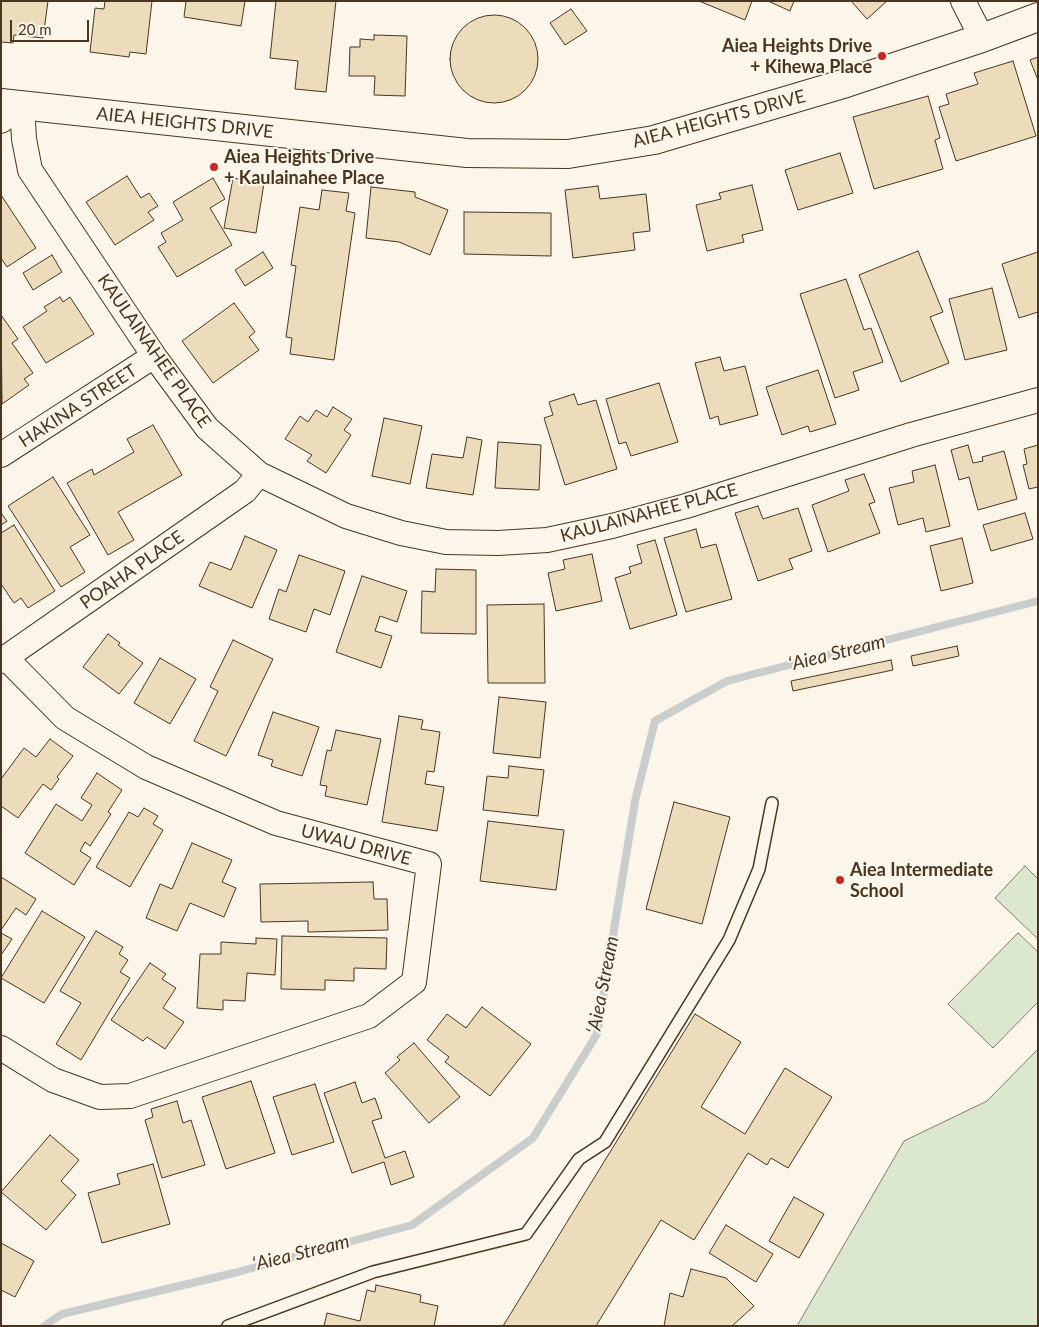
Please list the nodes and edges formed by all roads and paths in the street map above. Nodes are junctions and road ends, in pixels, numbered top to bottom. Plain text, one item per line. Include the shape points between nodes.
1 (963, 1) edge
2 (1038, 17) edge
3 (982, 38) junction
4 (8, 110) edge
5 (154, 356) junction
6 (1038, 400) edge
7 (1, 455) edge
8 (259, 474) junction
9 (4, 659) edge
10 (772, 803) dead end
11 (1, 1048) edge
12 (228, 1326) edge

1 - 3 street
2 - 3 street, AIEA HEIGHTS DRIVE
3 - 4 street, AIEA HEIGHTS DRIVE via 846,83 654,140 568,154 467,153
4 - 5 street, KAULAINAHEE PLACE via 24,139 30,170
5 - 7 street, HAKINA STREET
5 - 8 street, KAULAINAHEE PLACE via 207,428
6 - 8 street, KAULAINAHEE PLACE via 910,435 686,506 547,540 446,542 402,532 346,516
8 - 9 street, POAHA PLACE via 245,491
9 - 11 street, UWAU DRIVE via 65,718 146,767 276,823 429,864 414,982 369,1016 130,1096 100,1097 62,1084
10 - 12 lane via 759,869 730,940 605,1142 579,1159 526,1234 373,1272

